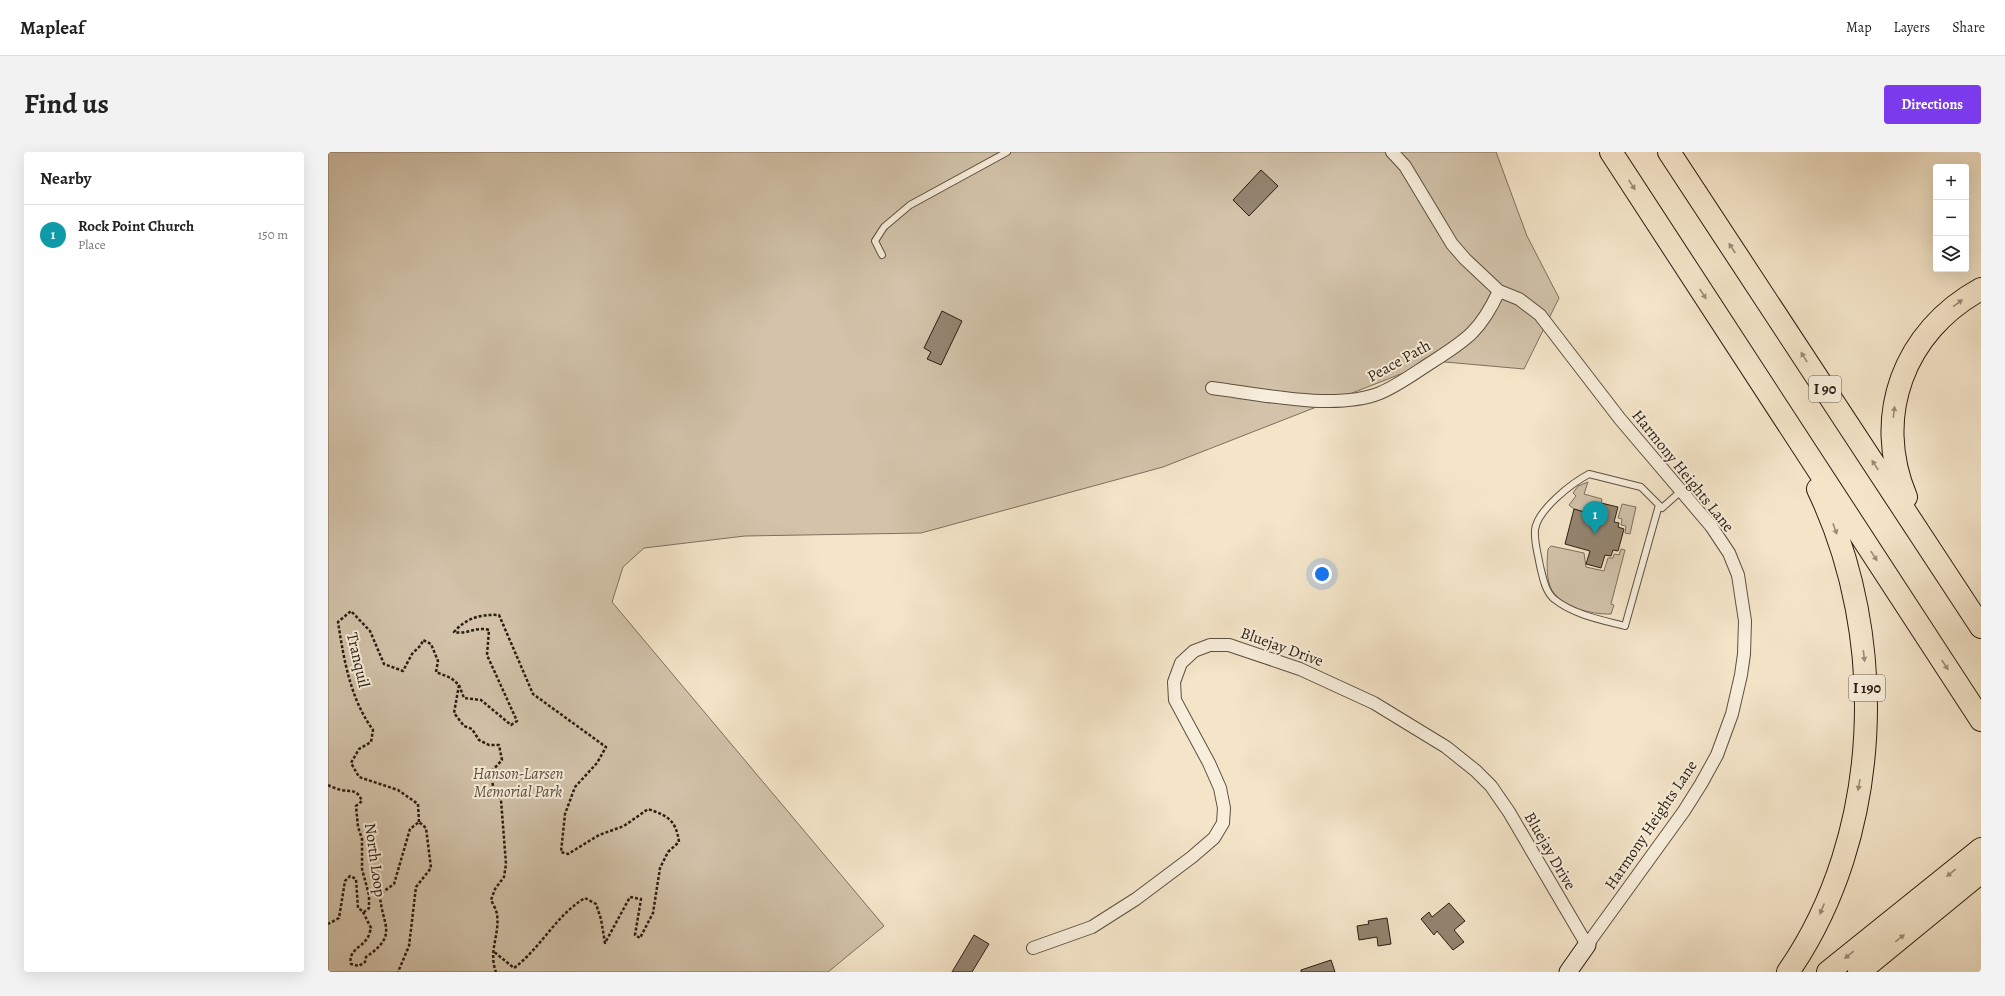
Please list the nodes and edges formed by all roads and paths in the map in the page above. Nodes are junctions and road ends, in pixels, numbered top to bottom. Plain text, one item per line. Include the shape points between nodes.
1 (1007, 152) edge
2 (1392, 152) edge
3 (1611, 152) edge
4 (1669, 152) edge
5 (882, 255) dead end
6 (1981, 289) edge
7 (1499, 291) junction
8 (1212, 388) dead end
9 (1776, 406) junction
10 (1681, 491) junction
11 (1659, 504) junction
12 (1981, 625) edge
13 (458, 685) junction
14 (1981, 720) edge
15 (328, 785) edge
16 (419, 822) junction
17 (1981, 849) edge
18 (1981, 872) edge
19 (364, 912) junction
20 (328, 924) edge
21 (1587, 945) junction
22 (1033, 948) dead end
23 (493, 951) junction
24 (398, 972) edge
25 (496, 972) edge
26 (1568, 972) edge
27 (1788, 972) edge
28 (1828, 972) edge
29 (1859, 972) edge

1 - 5 lane via 910,205 884,227 875,241
2 - 7 street, Harmony Heights Lane via 1405,166 1452,244 1465,260
3 -> 9 highway
12 -> 4 highway, I 90
12 -> 6 highway via 1906,498 1895,467 1892,445 1898,390 1920,341 1940,318
7 - 8 street, Peace Path via 1490,311 1464,342 1380,393 1359,399 1324,402
7 - 10 street, Harmony Heights Lane via 1519,299 1540,315 1620,419
9 -> 14 highway
9 -> 27 highway, I 190 via 1778,415 1825,503 1842,550 1859,623 1867,696 1862,770 1849,835 1819,918
10 - 11 lane via 1662,508
10 - 21 street, Harmony Heights Lane via 1711,526 1729,553 1738,575 1745,621 1741,675 1730,721 1717,755 1701,784
11 - 11 lane via 1641,487 1589,474 1580,478 1546,508 1539,517 1535,529 1543,581 1548,592 1574,610 1625,626
13 - 16 path, Tranquil via 451,678 436,672 438,660 431,644 423,640 402,671 384,664 370,631 350,611 338,622 350,687 363,716 373,730 370,742 359,749 351,763 359,777 398,790 418,804
13 - 23 path via 454,713 464,726 472,729 478,740 489,745 499,745 502,760 491,772 493,786 501,800 506,864 504,877 491,900 497,912 498,924
13 - 23 path via 464,698 481,700 511,726 517,721 487,655 489,630 481,628 462,634 454,632 462,623 484,614 499,616 533,694 606,747 597,763 575,787 565,814 561,852 568,854 599,835 624,826 648,809 664,814 677,827 679,842 668,852 660,868 653,913 640,938 636,935 641,899 630,897 605,943 596,904 585,898 572,905 528,958 514,968
15 - 19 path, North Loop via 342,790 353,790 359,794 362,801 356,806 362,839 362,869 369,895 369,908
16 - 19 path via 410,829 394,884 380,894 387,937 359,966 351,964 350,959 354,950 366,940 371,928
16 - 24 path via 426,828 431,868 416,887 409,946
17 -> 28 highway
29 -> 18 highway
19 - 20 path, North Loop via 358,908 356,878 350,876 345,881 339,918
21 - 22 street, Bluejay Drive via 1491,786 1446,747 1374,703 1300,669 1229,645 1210,645 1194,650 1181,663 1174,682 1175,700 1220,788 1224,808 1223,823 1214,838 1136,899 1092,927
21 - 26 street
23 - 25 path via 492,962

